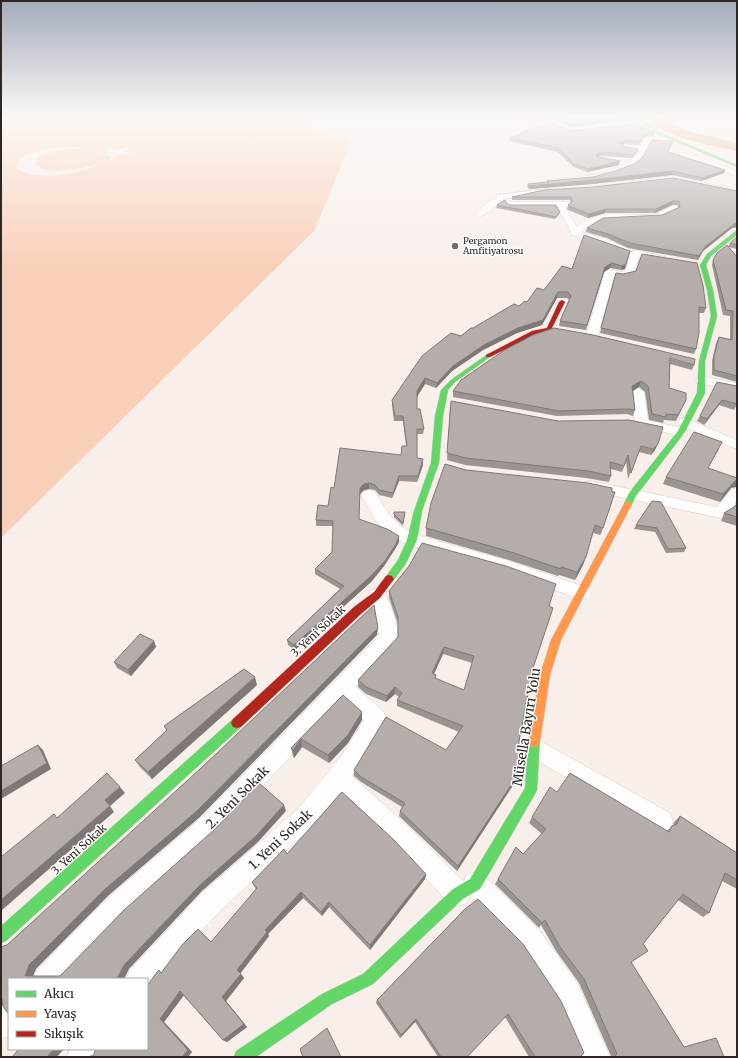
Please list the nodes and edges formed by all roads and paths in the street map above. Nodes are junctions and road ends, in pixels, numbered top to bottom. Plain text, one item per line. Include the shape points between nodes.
1 (623, 167) edge
2 (717, 167) edge
3 (737, 174) edge
4 (624, 184) edge
5 (569, 188) edge
6 (737, 192) edge
7 (500, 198) junction
8 (675, 208) edge
9 (623, 209) edge
10 (479, 214) dead end
11 (592, 220) junction
12 (737, 232) edge
13 (574, 233) junction
14 (635, 253) junction
15 (675, 261) edge
16 (562, 302) dead end
17 (549, 329) junction
18 (563, 331) edge
19 (577, 334) edge
20 (592, 336) junction
21 (606, 340) edge
22 (687, 358) edge
23 (702, 361) junction
24 (702, 380) junction
25 (737, 387) edge
26 (638, 392) edge
27 (441, 400) junction
28 (455, 404) edge
29 (627, 420) edge
30 (642, 423) junction
31 (683, 427) junction
32 (737, 445) edge
33 (435, 463) junction
34 (450, 467) edge
35 (578, 484) edge
36 (737, 493) edge
37 (369, 495) dead end
38 (632, 495) junction
39 (412, 540) junction
40 (582, 593) junction
41 (377, 595) junction
42 (343, 688) junction
43 (533, 747) junction
44 (338, 778) junction
45 (662, 821) dead end
46 (467, 889) junction
47 (1, 936) edge
48 (47, 978) edge
49 (140, 978) edge
50 (242, 1057) edge
51 (596, 1057) edge

1 - 7 street via 608,174 530,185 506,192
2 - 3 street
4 - 6 street via 672,178
5 - 7 street
7 - 10 street
7 - 13 street via 509,204 567,204 560,207 572,224
8 - 11 street via 671,212 654,216
9 - 11 street via 603,211
11 - 13 street
12 - 23 street, Müsella Bayırı Yolu via 699,265 710,290 714,316
13 - 14 street
14 - 15 street
14 - 20 street via 630,272 610,272
16 - 17 street
17 - 18 street
17 - 27 street, 3. Yeni Sokak via 534,332 488,356 453,381
19 - 20 street
20 - 21 street
22 - 23 street
23 - 24 street, Müsella Bayırı Yolu
24 - 25 street
24 - 31 street, Müsella Bayırı Yolu via 700,394
26 - 30 street
27 - 28 street
27 - 33 street, 3. Yeni Sokak
29 - 30 street
30 - 31 street
31 - 32 street
31 - 38 street, Müsella Bayırı Yolu
33 - 34 street
33 - 39 street, 3. Yeni Sokak via 418,511
35 - 38 street
36 - 38 street via 721,513
37 - 39 street via 382,518 394,530
38 - 40 street, Müsella Bayırı Yolu
39 - 40 street via 509,567
39 - 41 street, 3. Yeni Sokak via 402,562
40 - 43 street, Müsella Bayırı Yolu via 556,640 545,675
41 - 42 street, 2. Yeni Sokak via 384,612 389,638
41 - 47 street, 3. Yeni Sokak
42 - 44 street, 1. Yeni Sokak via 376,718
42 - 48 street, 2. Yeni Sokak via 209,826 119,905
43 - 45 street
43 - 46 street, Müsella Bayırı Yolu via 531,790
44 - 46 street via 403,837
44 - 49 street, 1. Yeni Sokak via 306,817 212,900
46 - 50 street, Müsella Bayırı Yolu via 368,979 326,998
46 - 51 street via 530,939 568,994

